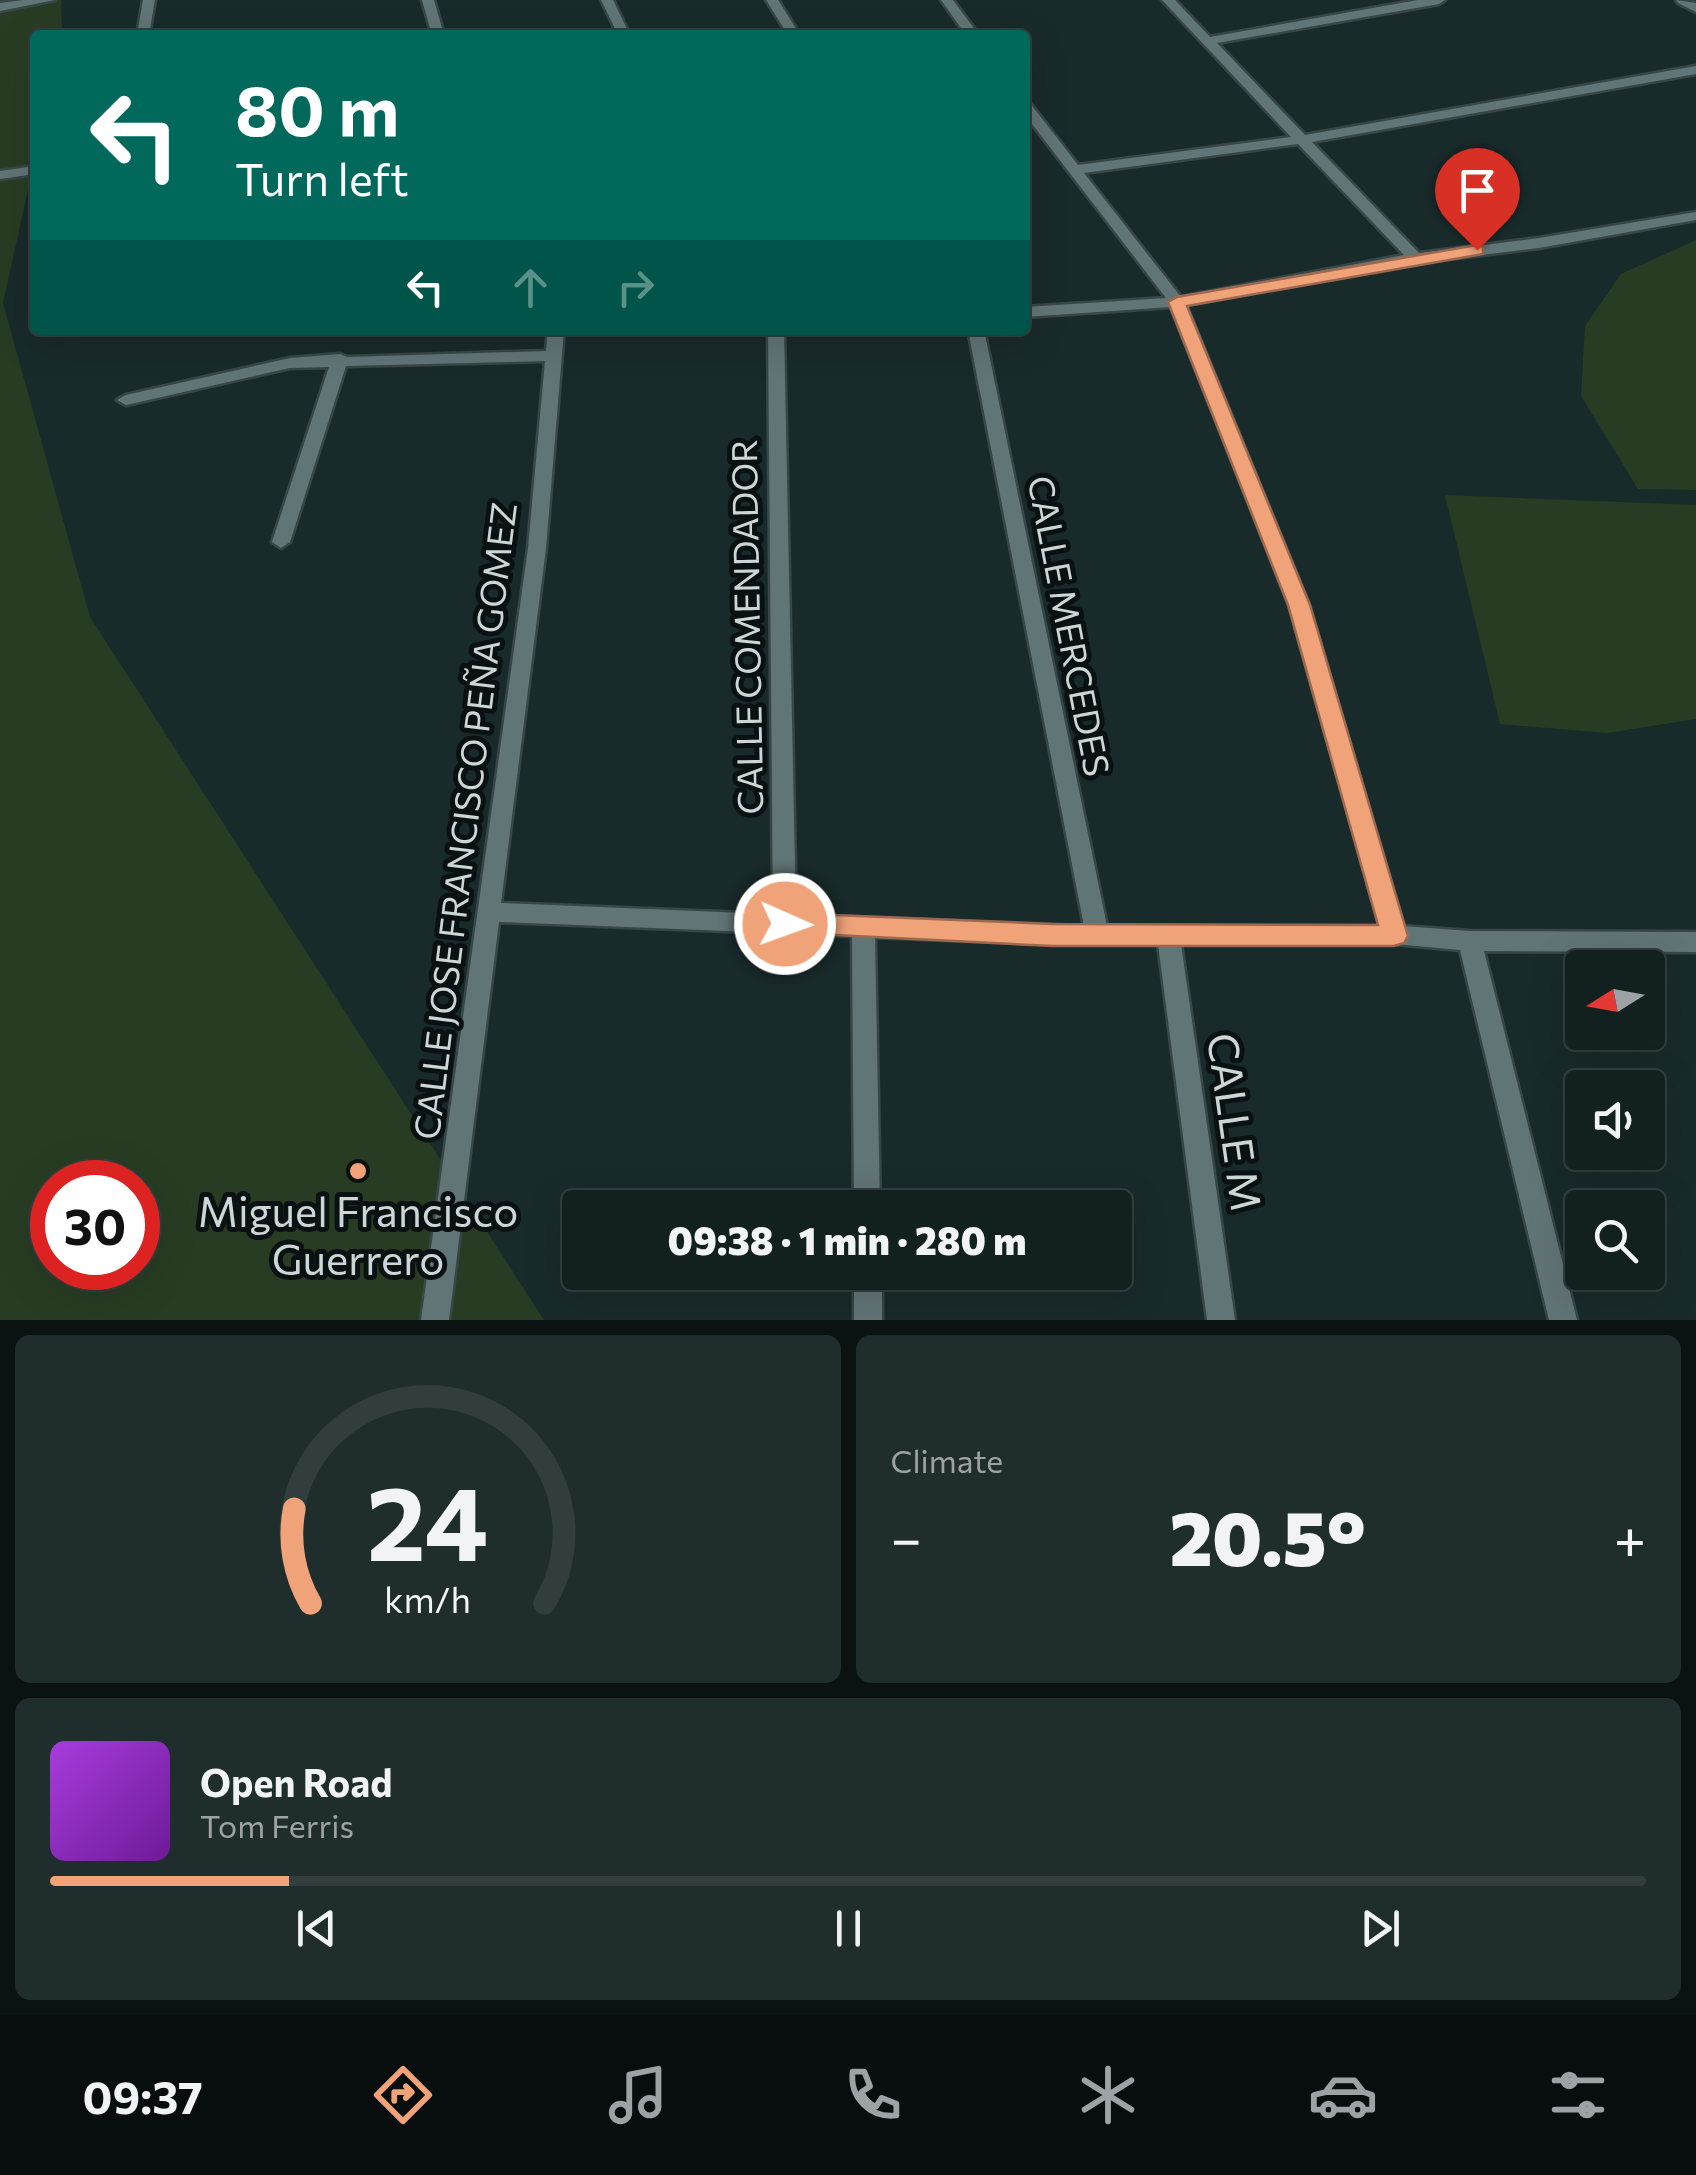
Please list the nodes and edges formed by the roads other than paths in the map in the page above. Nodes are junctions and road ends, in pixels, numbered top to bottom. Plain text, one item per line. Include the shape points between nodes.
1 (49, 0) edge
2 (149, 0) edge
3 (428, 0) edge
4 (607, 0) edge
5 (772, 0) edge
6 (947, 0) edge
7 (1168, 0) edge
8 (1439, 0) edge
9 (1682, 0) edge
10 (0, 7) edge
11 (1696, 8) edge
12 (144, 30) edge
13 (437, 30) edge
14 (622, 30) edge
15 (791, 30) edge
16 (968, 30) edge
17 (1208, 41) junction
18 (1696, 70) edge
19 (1030, 113) edge
20 (1300, 140) junction
21 (1074, 170) junction
22 (30, 171) edge
23 (0, 174) edge
24 (1696, 216) edge
25 (1414, 258) junction
26 (1177, 302) junction
27 (1030, 312) edge
28 (556, 335) edge
29 (776, 335) edge
30 (977, 335) edge
31 (554, 356) junction
32 (340, 359) junction
33 (126, 400) dead end
34 (281, 542) dead end
35 (488, 912) junction
36 (785, 924) junction
37 (863, 927) junction
38 (1096, 935) junction
39 (1168, 935) junction
40 (1394, 936) junction
41 (1470, 941) junction
42 (1696, 942) edge
43 (867, 1190) edge
44 (868, 1290) edge
45 (435, 1320) edge
46 (868, 1320) edge
47 (1222, 1320) edge
48 (1564, 1320) edge

1 - 10 street
2 - 12 street
3 - 13 street
4 - 14 street
5 - 15 street
6 - 16 street
7 - 17 street
8 - 17 street
9 - 11 street
17 - 20 street
18 - 20 street
19 - 21 street
20 - 21 street
20 - 25 street
21 - 26 street
22 - 23 street
24 - 25 street
25 - 26 street
26 - 27 street
26 - 40 street via 1299,605
28 - 31 street, CALLE JOSE FRANCISCO PEÑA GOMEZ
29 - 36 street, CALLE COMENDADOR
30 - 38 street, CALLE MERCEDES
31 - 32 street
31 - 35 street, CALLE JOSE FRANCISCO PEÑA GOMEZ via 537,548
32 - 33 street via 272,366
32 - 34 street
35 - 36 street
35 - 45 street, CALLE JOSE FRANCISCO PEÑA GOMEZ
36 - 37 street
37 - 38 street
37 - 43 street
38 - 39 street
39 - 40 street
39 - 47 street, CALLE M
40 - 41 street
41 - 42 street
41 - 48 street
44 - 46 street

